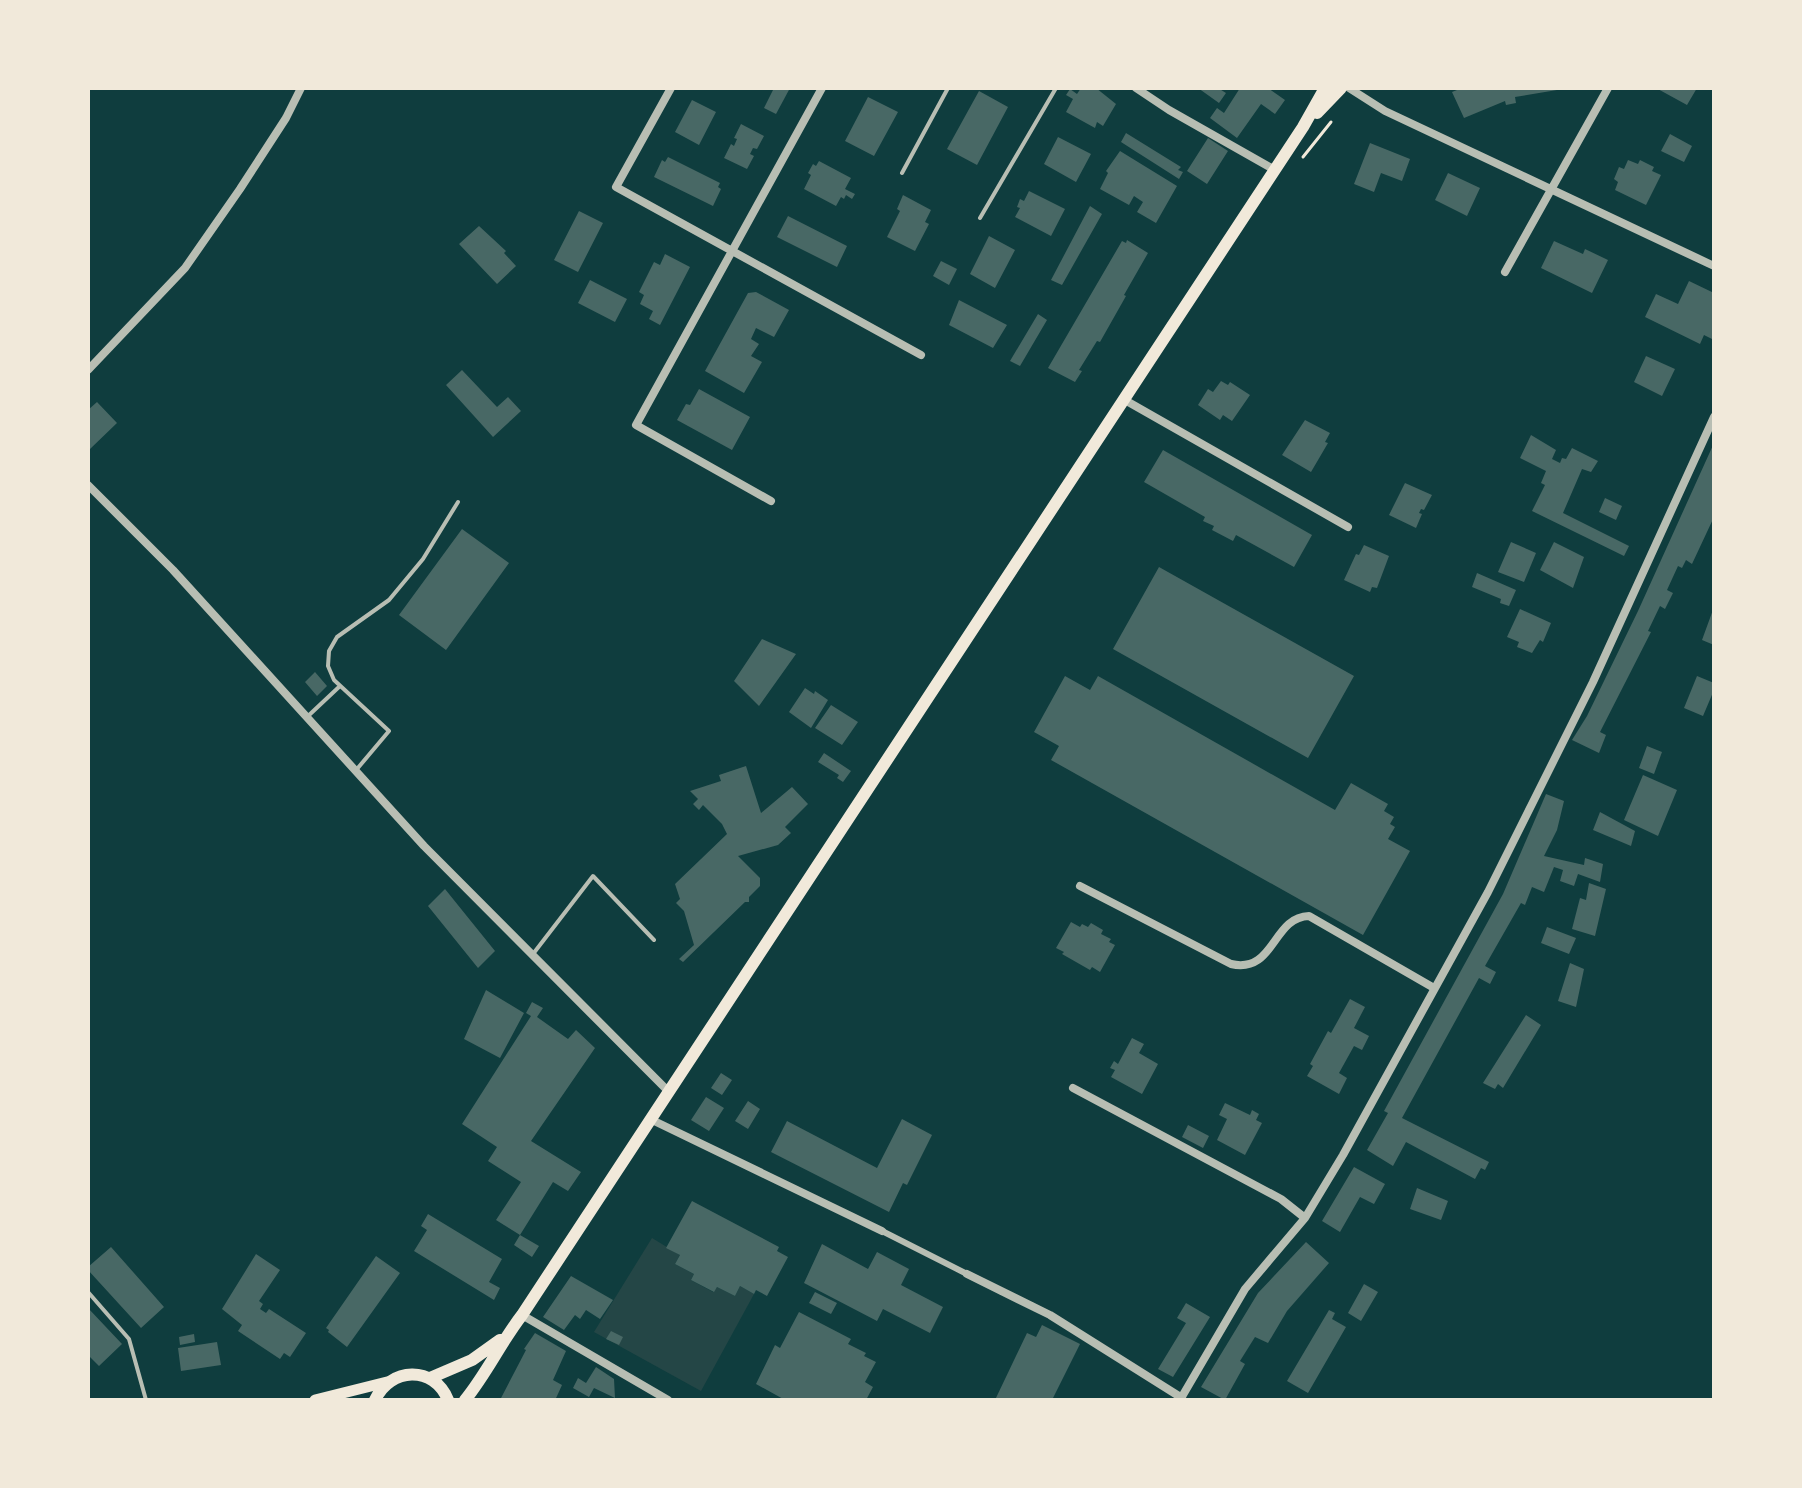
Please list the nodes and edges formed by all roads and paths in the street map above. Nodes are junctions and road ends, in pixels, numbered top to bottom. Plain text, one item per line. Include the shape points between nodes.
1 (301, 88) edge
2 (671, 88) edge
3 (822, 88) edge
4 (948, 88) edge
5 (1056, 88) edge
6 (1136, 88) edge
7 (1325, 88) edge
8 (1341, 88) edge
9 (1349, 88) edge
10 (1608, 88) edge
11 (1303, 127) junction
12 (1275, 170) junction
13 (902, 173) dead end
14 (1550, 189) junction
15 (980, 218) dead end
16 (732, 252) junction
17 (1714, 266) edge
18 (1505, 272) dead end
19 (921, 355) dead end
20 (88, 370) edge
21 (1123, 399) junction
22 (1714, 417) edge
23 (88, 485) edge
24 (771, 501) dead end
25 (458, 502) dead end
26 (1348, 527) dead end
27 (340, 686) junction
28 (307, 717) junction
29 (356, 771) junction
30 (1080, 886) dead end
31 (654, 940) dead end
32 (533, 954) junction
33 (1434, 988) junction
34 (1073, 1088) dead end
35 (669, 1092) junction
36 (650, 1119) junction
37 (1305, 1218) junction
38 (882, 1231) joint
39 (967, 1274) joint
40 (88, 1292) edge
41 (522, 1315) junction
42 (506, 1335) junction
43 (430, 1378) junction
44 (387, 1382) junction
45 (1181, 1399) edge
46 (146, 1400) edge
47 (315, 1400) edge
48 (375, 1400) edge
49 (448, 1400) edge
50 (465, 1400) edge
51 (668, 1400) edge

1 - 20 street via 185,268
2 - 16 street via 616,187
3 - 16 street
4 - 13 lane
5 - 15 lane
6 - 12 street
7 - 11 main road
8 - 11 main road
9 - 14 street via 1385,111
10 - 14 street
11 - 12 main road
12 - 21 main road
14 - 17 street
14 - 18 street
16 - 19 street
16 - 24 street via 636,425
21 - 26 street
21 - 35 main road
22 - 33 street via 1593,682
23 - 28 street
25 - 27 lane via 423,559 389,600 333,642 328,666
27 - 28 lane
27 - 29 lane via 389,731
28 - 29 street
29 - 32 street
30 - 33 street via 1242,967 1262,959 1292,920 1309,916
31 - 32 lane via 593,876
32 - 35 street
33 - 37 street
34 - 37 street via 1281,1199
35 - 36 main road
36 - 38 street
36 - 41 main road
37 - 45 street via 1245,1289
38 - 39 street
39 - 45 street via 1050,1315
40 - 46 lane via 129,1339
41 - 42 main road
41 - 51 street
42 - 43 main road via 472,1360
42 - 50 main road
43 - 44 main road via 408,1373
43 - 49 main road
44 - 47 main road
44 - 48 main road

